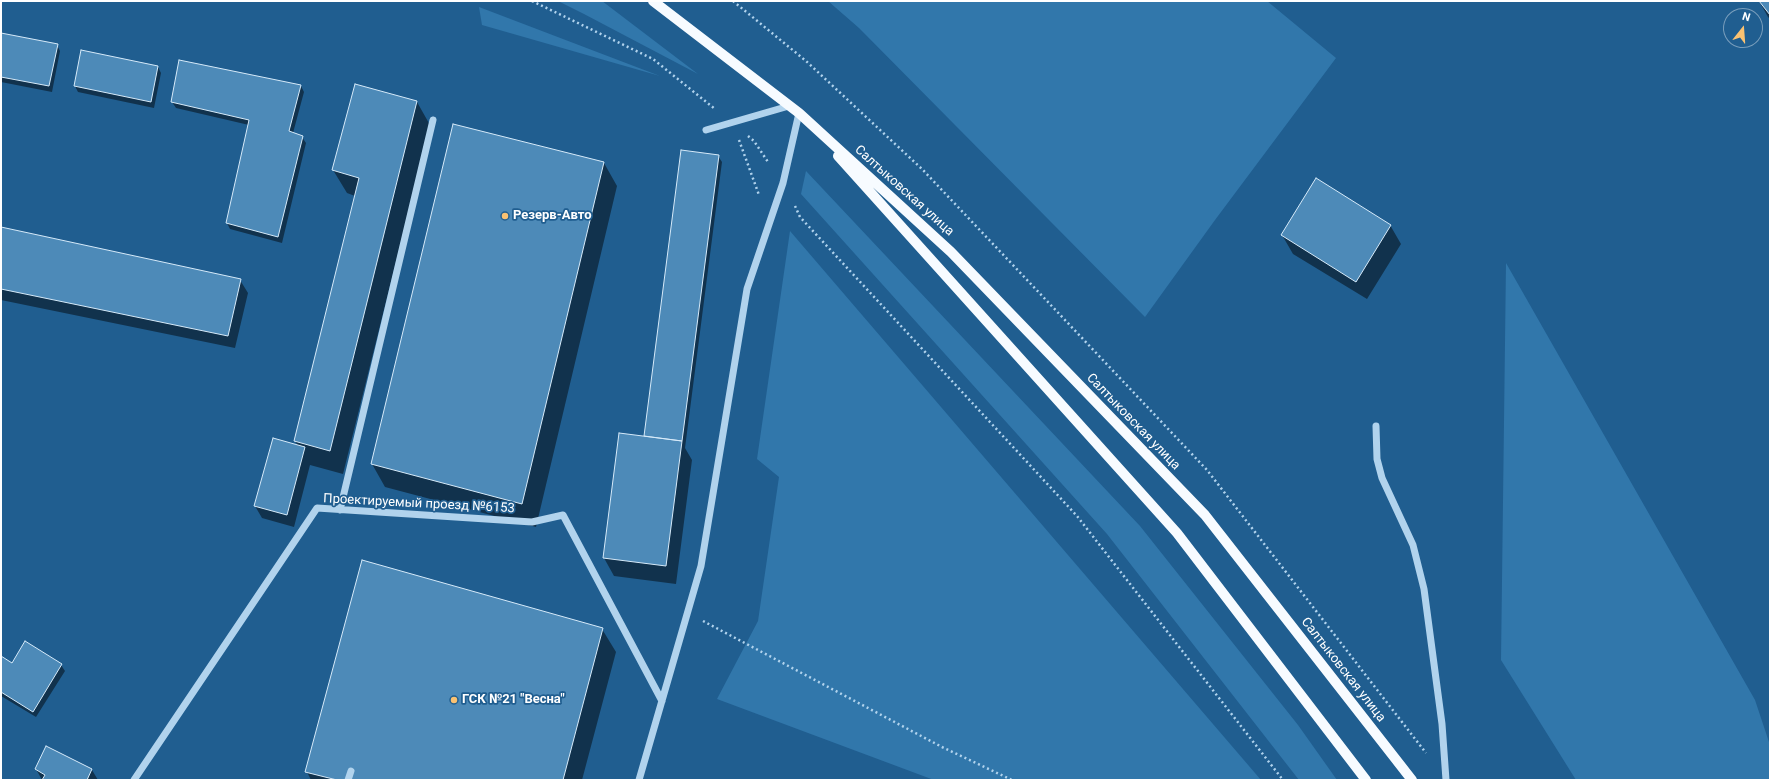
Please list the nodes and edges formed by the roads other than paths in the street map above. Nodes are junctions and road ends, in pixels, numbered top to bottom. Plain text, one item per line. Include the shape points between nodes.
1 (654, 1) edge
2 (789, 106) junction
3 (799, 113) junction
4 (433, 120) dead end
5 (706, 130) dead end
6 (1376, 426) dead end
7 (340, 510) junction
8 (662, 701) junction
9 (351, 771) dead end
10 (134, 780) edge
11 (348, 780) edge
12 (639, 780) edge
13 (1366, 780) edge
14 (1412, 780) edge
15 (1446, 780) edge

1 - 2 main road, Салтыковская улица
2 - 3 main road, Салтыковская улица
2 - 5 lane
3 - 8 lane via 783,183 748,289 701,566
3 - 13 main road, Салтыковская улица via 1177,533
3 - 14 main road, Салтыковская улица via 951,252 1205,515
4 - 7 lane
6 - 15 lane via 1377,459 1382,478 1413,545 1424,590 1442,724
7 - 8 lane, Проектируемый проезд №6153 via 532,522 563,515
7 - 10 lane, Проектируемый проезд №6153 via 317,508
8 - 12 lane
9 - 11 lane

